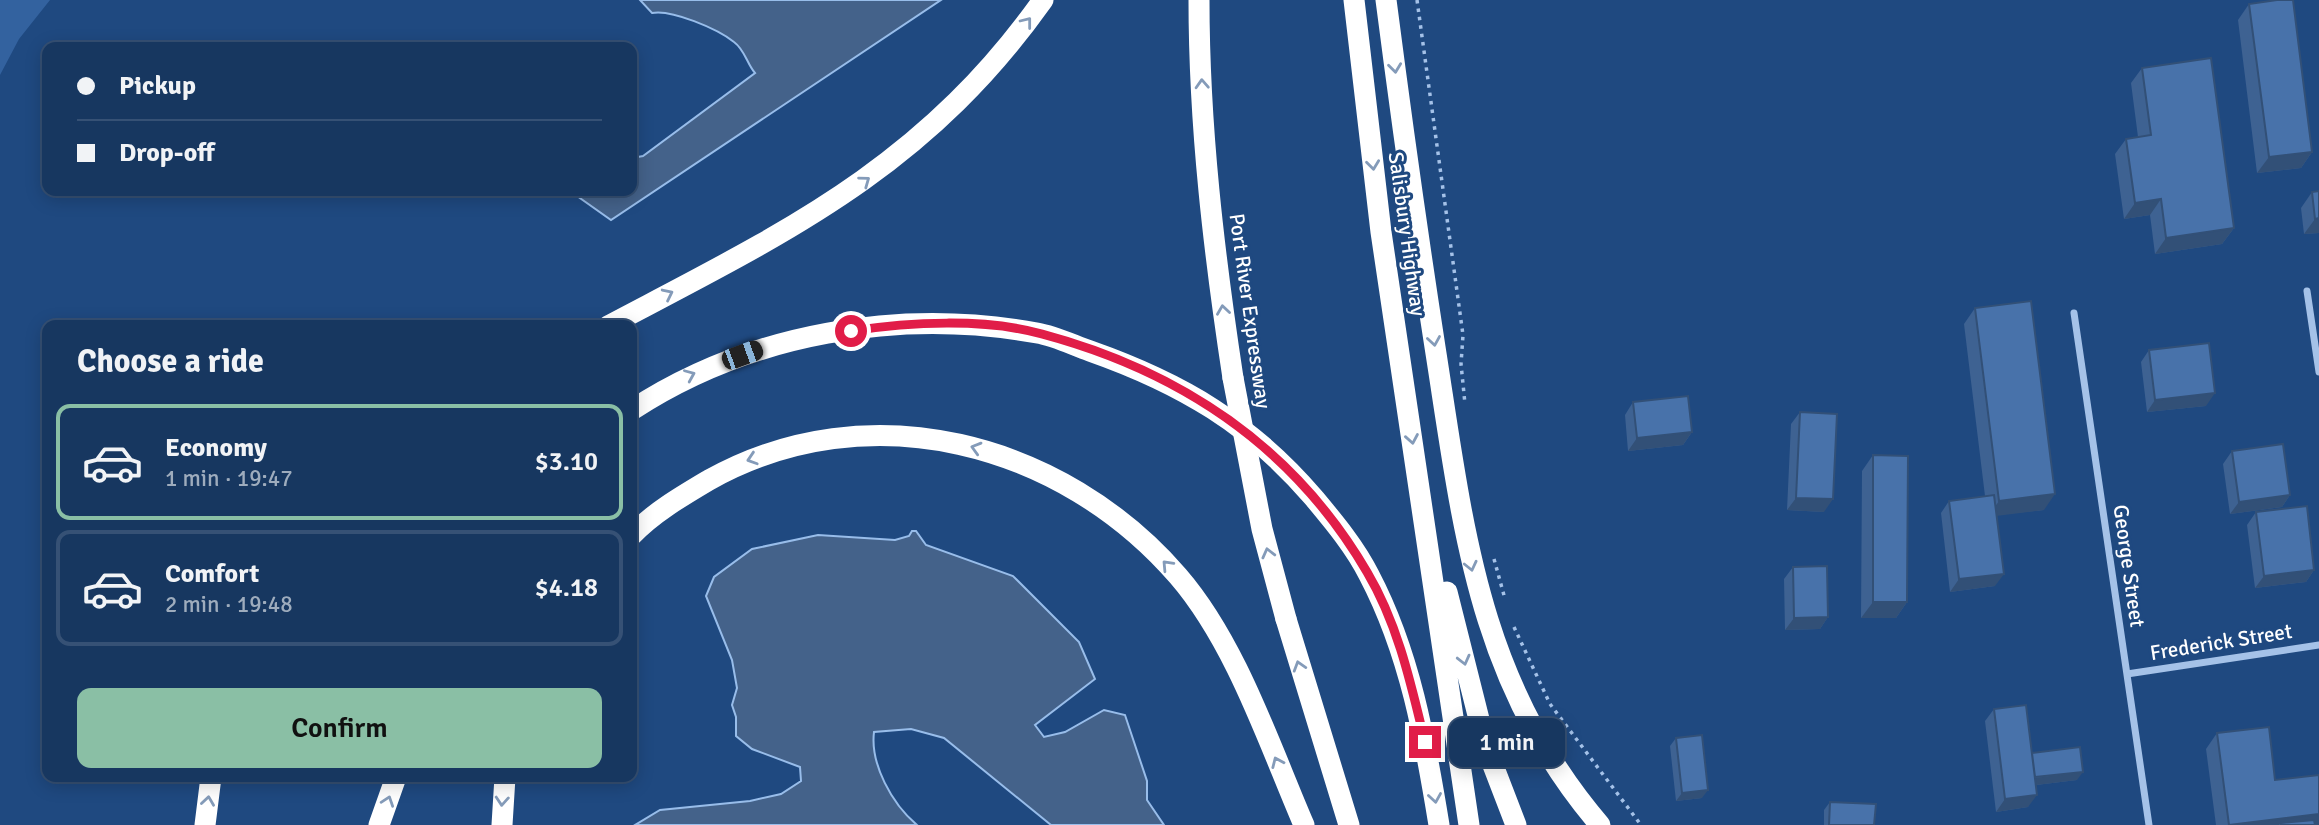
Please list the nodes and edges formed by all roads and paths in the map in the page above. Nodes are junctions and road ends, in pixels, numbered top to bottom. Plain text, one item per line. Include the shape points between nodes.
1 (1043, 0) edge
2 (1199, 0) edge
3 (1354, 0) edge
4 (1386, 0) edge
5 (1417, 0) edge
6 (2307, 290) dead end
7 (2074, 313) dead end
8 (619, 320) edge
9 (2319, 372) edge
10 (637, 407) edge
11 (1466, 411) dead end
12 (1418, 474) junction
13 (637, 532) edge
14 (1491, 546) dead end
15 (1507, 610) dead end
16 (1512, 622) dead end
17 (2319, 645) edge
18 (2127, 674) junction
19 (210, 782) edge
20 (394, 782) edge
21 (505, 782) edge
22 (205, 825) edge
23 (379, 825) edge
24 (502, 825) edge
25 (1304, 825) edge
26 (1349, 825) edge
27 (1439, 825) edge
28 (1469, 825) edge
29 (1516, 825) edge
30 (1600, 825) edge
31 (1641, 825) edge
32 (2150, 825) edge

8 -> 1 highway via 766,243 880,170 965,95
26 -> 2 highway, Port River Expressway, bridge via 1262,529 1233,378 1206,153
3 -> 12 highway, Salisbury Highway via 1381,232
4 -> 30 highway via 1405,151 1471,566 1514,692 1575,796
5 - 11 path via 1461,321
6 - 9 street
7 - 18 street, George Street
10 -> 27 highway via 677,381 762,347 870,328 961,323 1040,333 1147,371 1236,422 1286,466 1338,527 1368,573 1402,650
12 - 28 highway
12 -> 29 highway via 1486,747
25 -> 13 highway via 1228,655 1179,577 1144,539 1103,506 1037,469 957,443 903,437 846,438 787,448 740,463 686,493
14 - 15 path
16 - 31 path via 1550,704
17 - 18 street, Frederick Street
18 - 32 street, George Street
22 -> 19 highway
23 -> 20 highway
21 -> 24 highway

